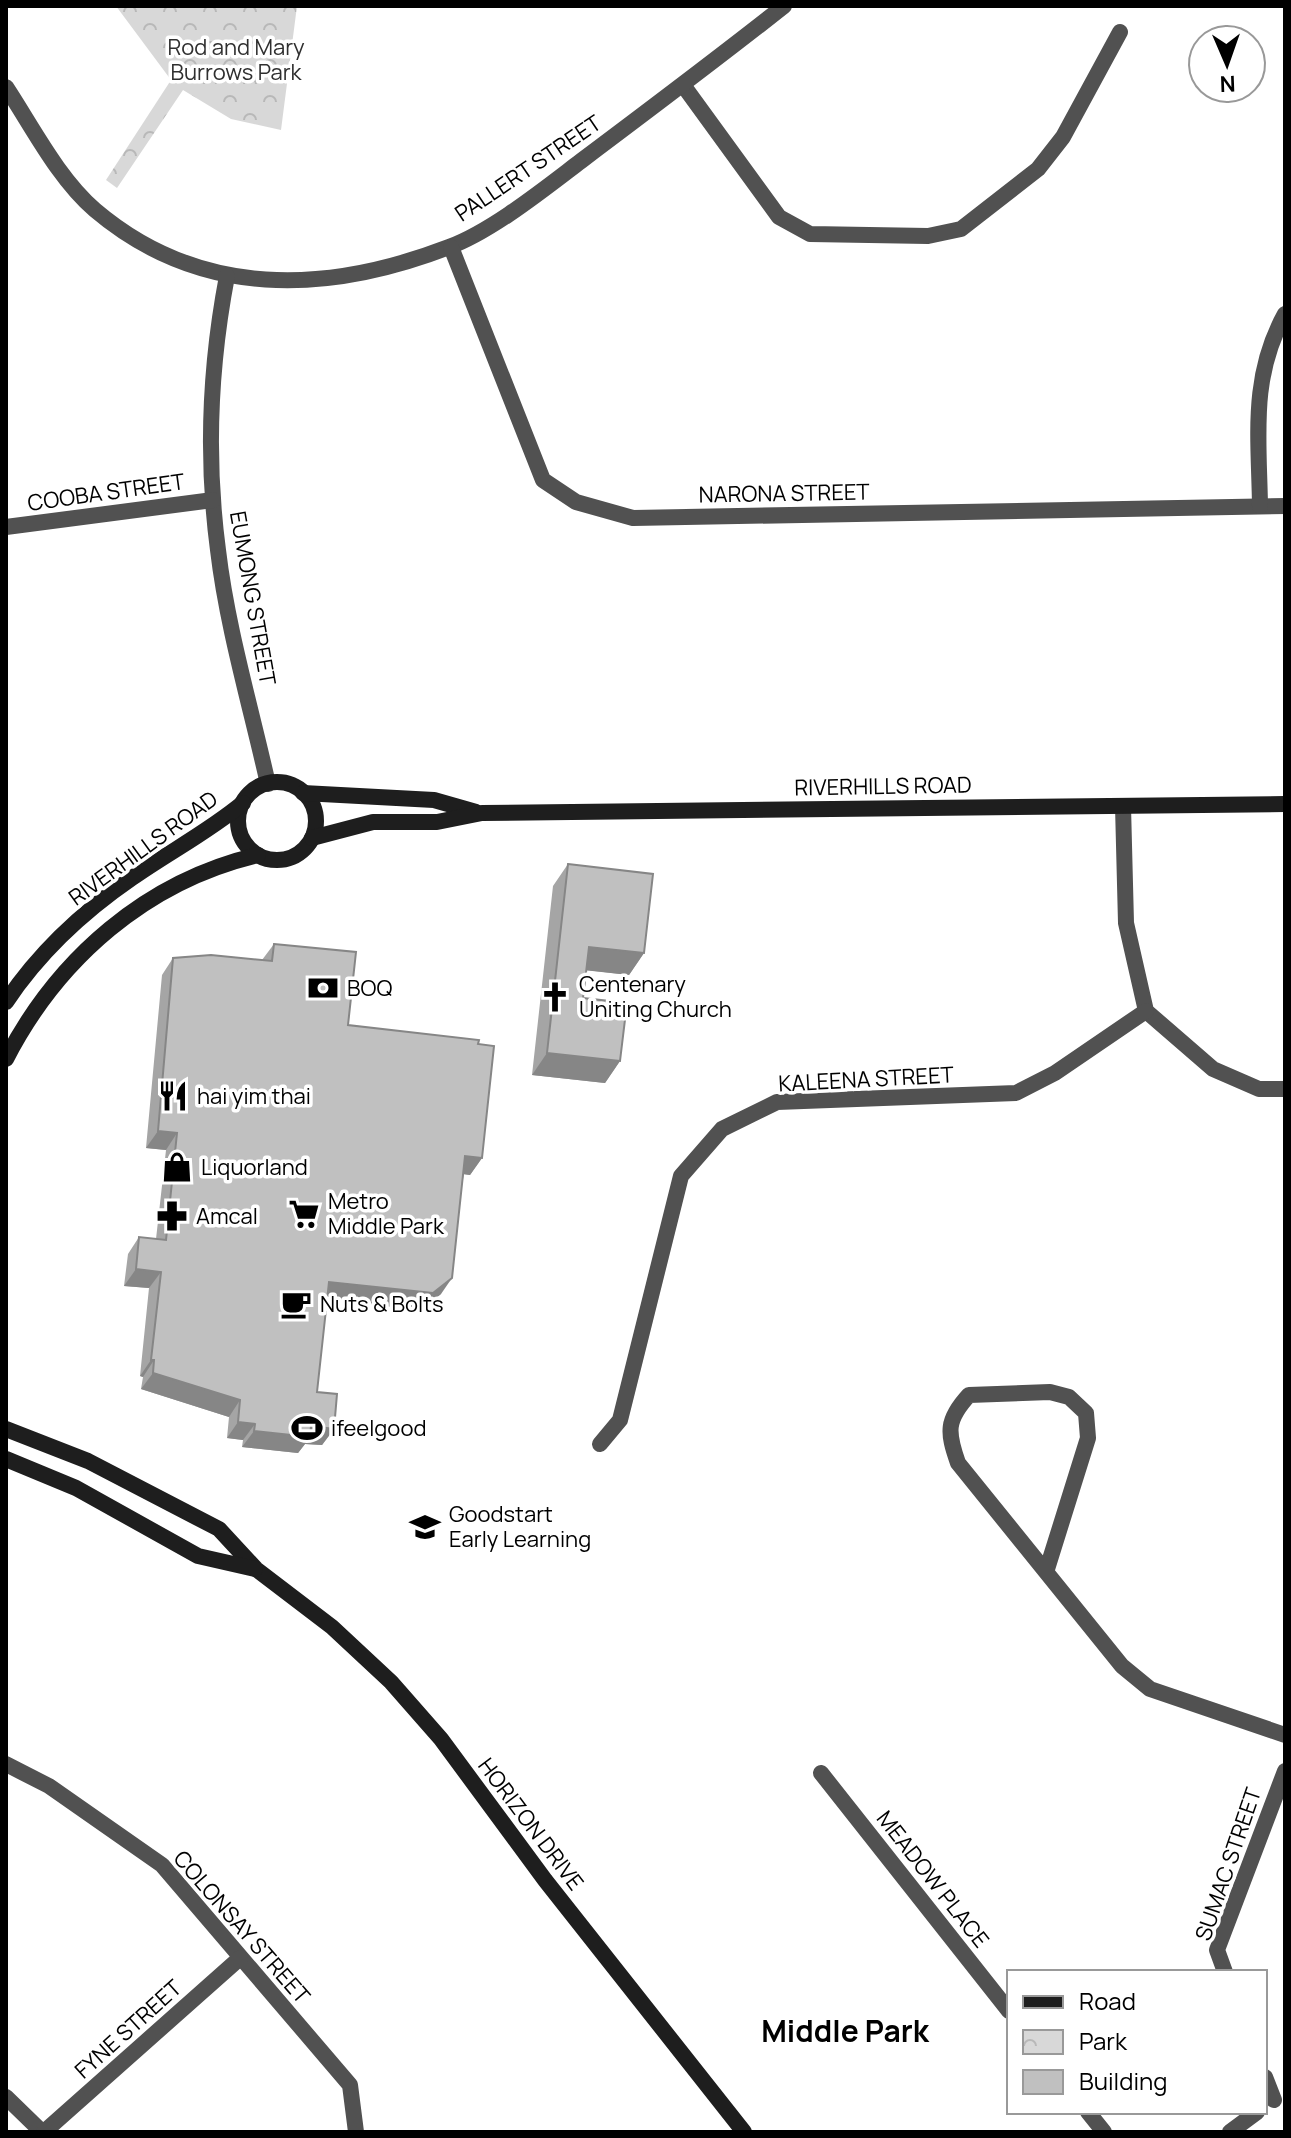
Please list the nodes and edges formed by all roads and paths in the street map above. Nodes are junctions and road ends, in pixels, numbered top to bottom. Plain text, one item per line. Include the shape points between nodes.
1 (784, 6) edge
2 (1120, 32) dead end
3 (683, 85) junction
4 (6, 87) edge
5 (451, 247) junction
6 (227, 276) junction
7 (1285, 314) edge
8 (213, 500) junction
9 (1260, 506) junction
10 (1285, 506) edge
11 (6, 527) edge
12 (268, 784) junction
13 (303, 793) junction
14 (243, 803) junction
15 (1285, 804) edge
16 (1123, 806) junction
17 (482, 813) junction
18 (312, 838) junction
19 (258, 855) junction
20 (6, 1002) edge
21 (1146, 1011) junction
22 (6, 1059) edge
23 (1285, 1089) edge
24 (6, 1429) edge
25 (600, 1444) dead end
26 (6, 1459) edge
27 (256, 1569) junction
28 (1047, 1569) junction
29 (1285, 1735) edge
30 (6, 1764) edge
31 (1285, 1771) edge
32 (821, 1773) dead end
33 (240, 1958) junction
34 (1224, 1970) edge
35 (1007, 2008) edge
36 (1267, 2082) edge
37 (6, 2097) edge
38 (1275, 2102) edge
39 (1090, 2114) edge
40 (1254, 2114) edge
41 (741, 2131) edge
42 (43, 2132) edge
43 (356, 2132) edge
44 (1104, 2132) edge
45 (1230, 2132) edge

1 - 3 street, PALLERT STREET
2 - 3 street via 1063,137 1038,169 961,229 928,236 810,234 779,217
3 - 5 street, PALLERT STREET via 532,198
4 - 6 street, PALLERT STREET via 63,174 93,209 154,250
5 - 6 street, PALLERT STREET via 317,281
5 - 9 street, NARONA STREET via 543,480 576,502 633,518
6 - 8 street, EUMONG STREET via 214,359
7 - 9 street via 1258,387
8 - 11 street, COOBA STREET
8 - 12 street, EUMONG STREET via 218,554
9 - 10 street, NARONA STREET
12 - 13 street via 281,783
12 - 14 street
13 - 17 street, RIVERHILLS ROAD via 434,800
13 - 18 street via 316,814
14 - 19 street via 240,835
14 - 20 street, RIVERHILLS ROAD via 101,902 51,946
15 - 16 street, RIVERHILLS ROAD
16 - 17 street, RIVERHILLS ROAD
16 - 21 street via 1126,923
17 - 18 street, RIVERHILLS ROAD via 437,822 373,822
18 - 19 street via 295,856 283,860
19 - 22 street, RIVERHILLS ROAD via 195,873 134,908 65,972
21 - 23 street via 1213,1069 1259,1089
21 - 25 street, KALEENA STREET via 1016,1093 777,1102 722,1129 681,1176 620,1420
24 - 27 street, HORIZON DRIVE via 88,1461 219,1529
26 - 27 street, HORIZON DRIVE via 76,1488 198,1556
27 - 41 street, HORIZON DRIVE via 332,1627 441,1739
28 - 28 street via 958,1463 950,1440 952,1413 969,1395 1050,1392 1069,1397 1086,1413 1088,1438
28 - 29 street via 1122,1666 1150,1689
30 - 33 street, COLONSAY STREET via 49,1786 162,1865
31 - 34 street, SUMAC STREET via 1217,1950
32 - 35 street, MEADOW PLACE
33 - 42 street, FYNE STREET
33 - 43 street, COLONSAY STREET via 350,2085
36 - 38 street
37 - 42 street
39 - 44 street
40 - 45 street

